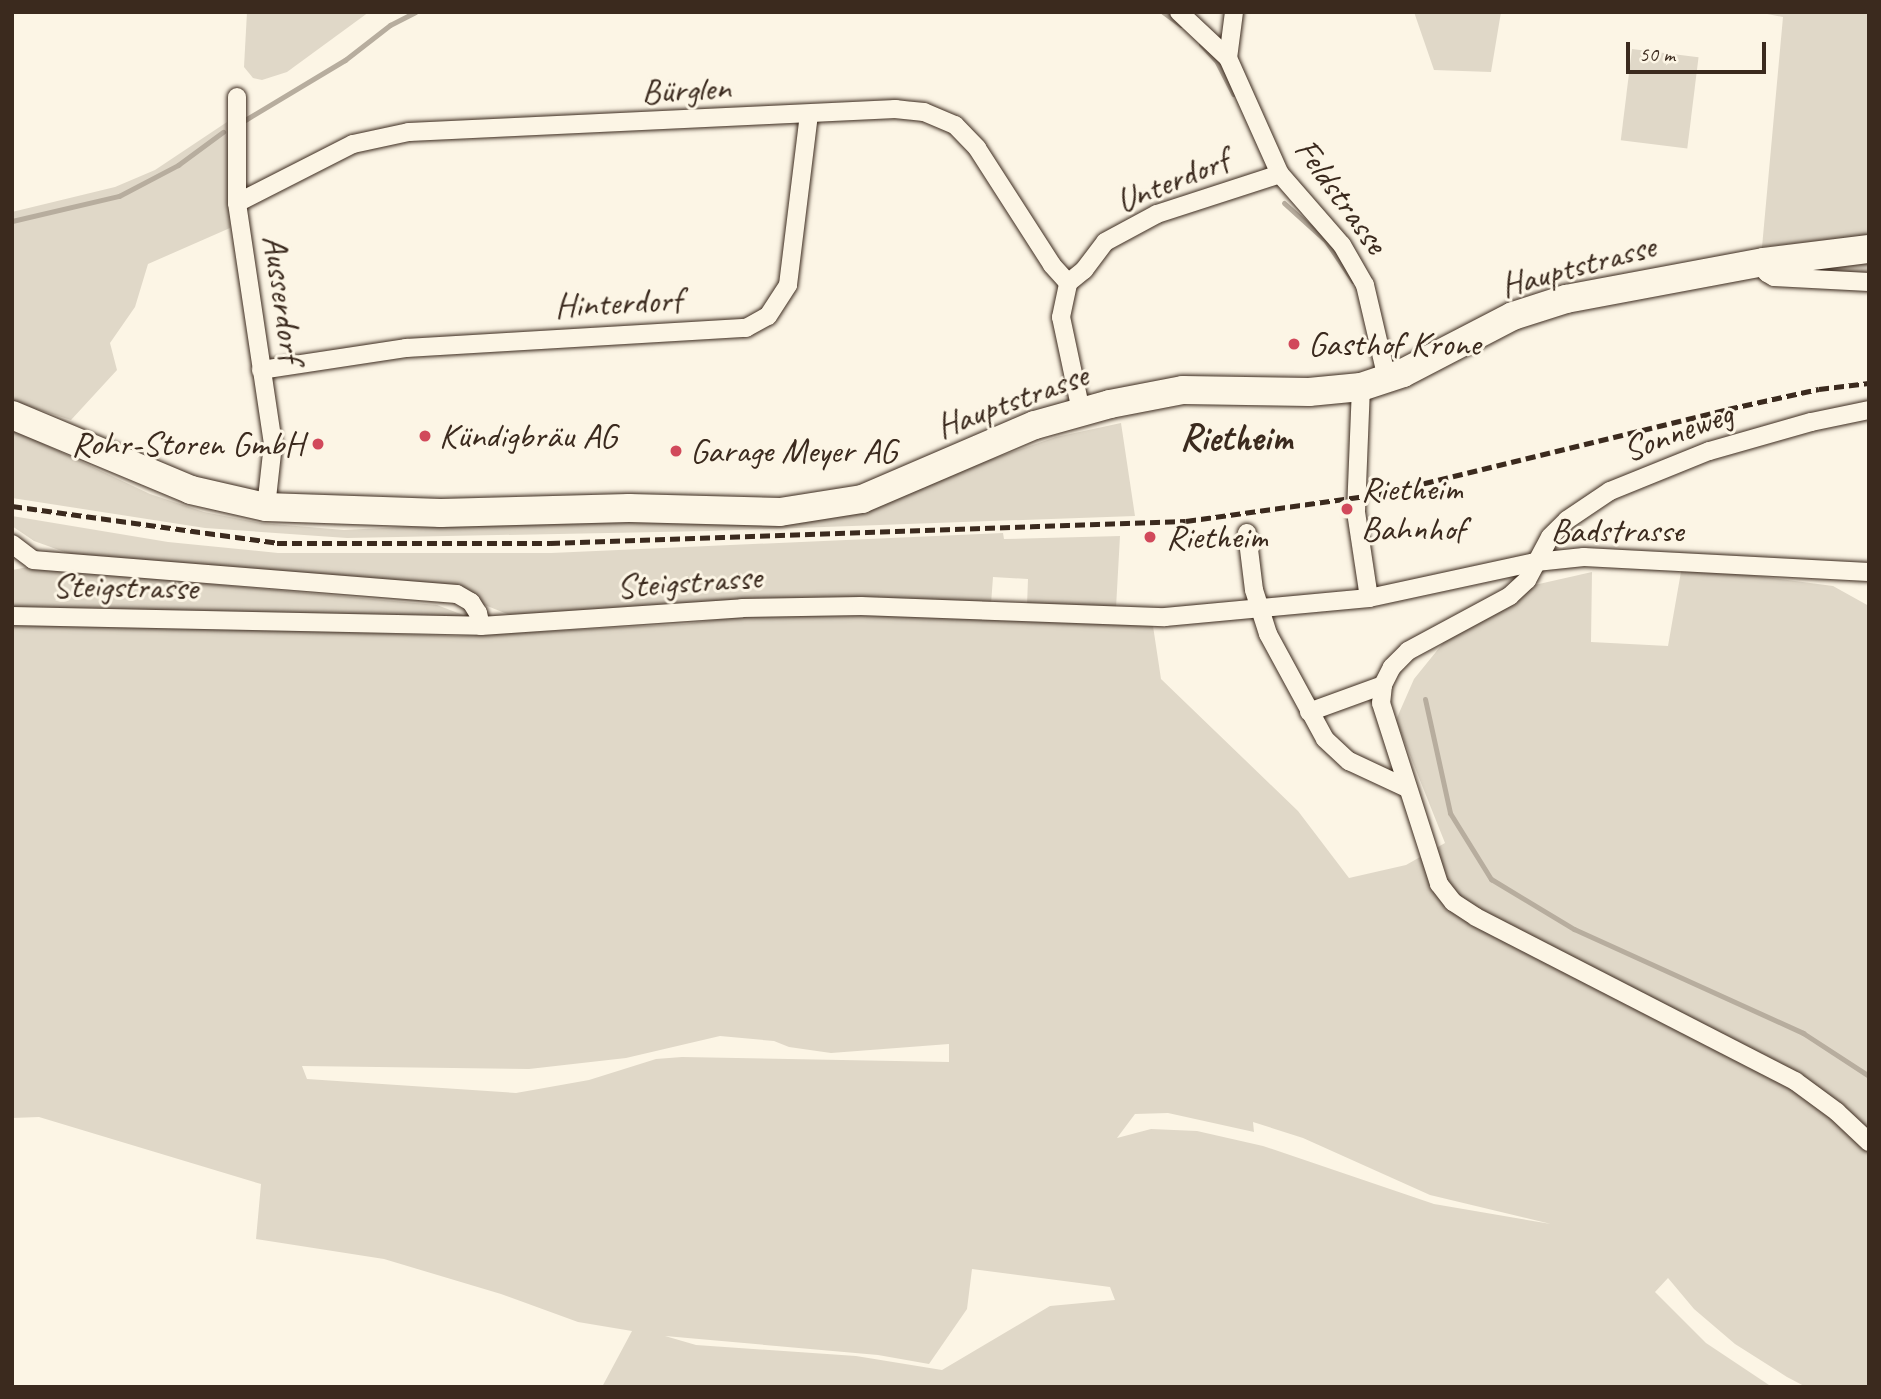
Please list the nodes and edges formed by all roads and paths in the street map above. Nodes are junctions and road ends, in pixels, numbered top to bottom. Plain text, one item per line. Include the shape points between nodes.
1 (1179, 12) edge
2 (1234, 12) edge
3 (1228, 58) junction
4 (237, 97) dead end
5 (809, 114) junction
6 (1280, 174) junction
7 (237, 203) junction
8 (1869, 249) edge
9 (1764, 262) junction
10 (1869, 282) edge
11 (1068, 283) junction
12 (261, 370) junction
13 (1374, 383) junction
14 (1869, 410) edge
15 (1081, 411) junction
16 (12, 415) edge
17 (265, 507) junction
18 (1247, 533) dead end
19 (12, 544) edge
20 (1536, 562) junction
21 (1869, 572) edge
22 (1369, 598) junction
23 (1260, 610) junction
24 (12, 616) edge
25 (481, 626) junction
26 (1383, 685) junction
27 (1309, 712) junction
28 (1407, 788) junction
29 (1869, 1142) edge

1 - 3 street
2 - 3 street
3 - 6 street, Feldstrasse
4 - 7 street, Ausserdorf
5 - 7 street, Bürglen via 409,132 353,145
5 - 11 street, Bürglen via 895,109 924,112 955,125 977,148
5 - 12 street, Hinterdorf via 788,285 768,316 746,328 406,348
6 - 11 street, Unterdorf via 1157,214 1105,243 1084,271
6 - 13 street, Feldstrasse via 1342,245 1365,285
7 - 12 street, Ausserdorf
8 - 9 main road, Hauptstrasse
9 - 10 street via 1774,277
9 - 13 main road, Hauptstrasse via 1553,303 1513,316
11 - 15 street via 1061,317
12 - 17 street, Ausserdorf via 273,444
13 - 15 main road, Hauptstrasse via 1309,392 1183,390
13 - 22 street, Feldstrasse via 1356,512
14 - 20 street, Sonneweg via 1709,451 1609,491 1567,520 1550,537
15 - 17 main road, Hauptstrasse via 996,440 862,499 819,508 780,512 629,508 428,513
16 - 17 main road, Hauptstrasse via 191,490
18 - 23 street
19 - 25 street via 33,560 457,594 471,602
20 - 21 street, Badstrasse via 1584,557
20 - 22 street, Badstrasse
20 - 26 street, Sonneweg via 1527,580 1510,596 1408,650
22 - 23 street, Steigstrasse
23 - 25 street, Steigstrasse via 1165,617 861,606 742,608
23 - 27 street
24 - 25 street, Steigstrasse
26 - 27 street
26 - 28 street via 1384,720
27 - 28 street via 1338,753
28 - 29 street via 1439,884 1453,902 1795,1081

